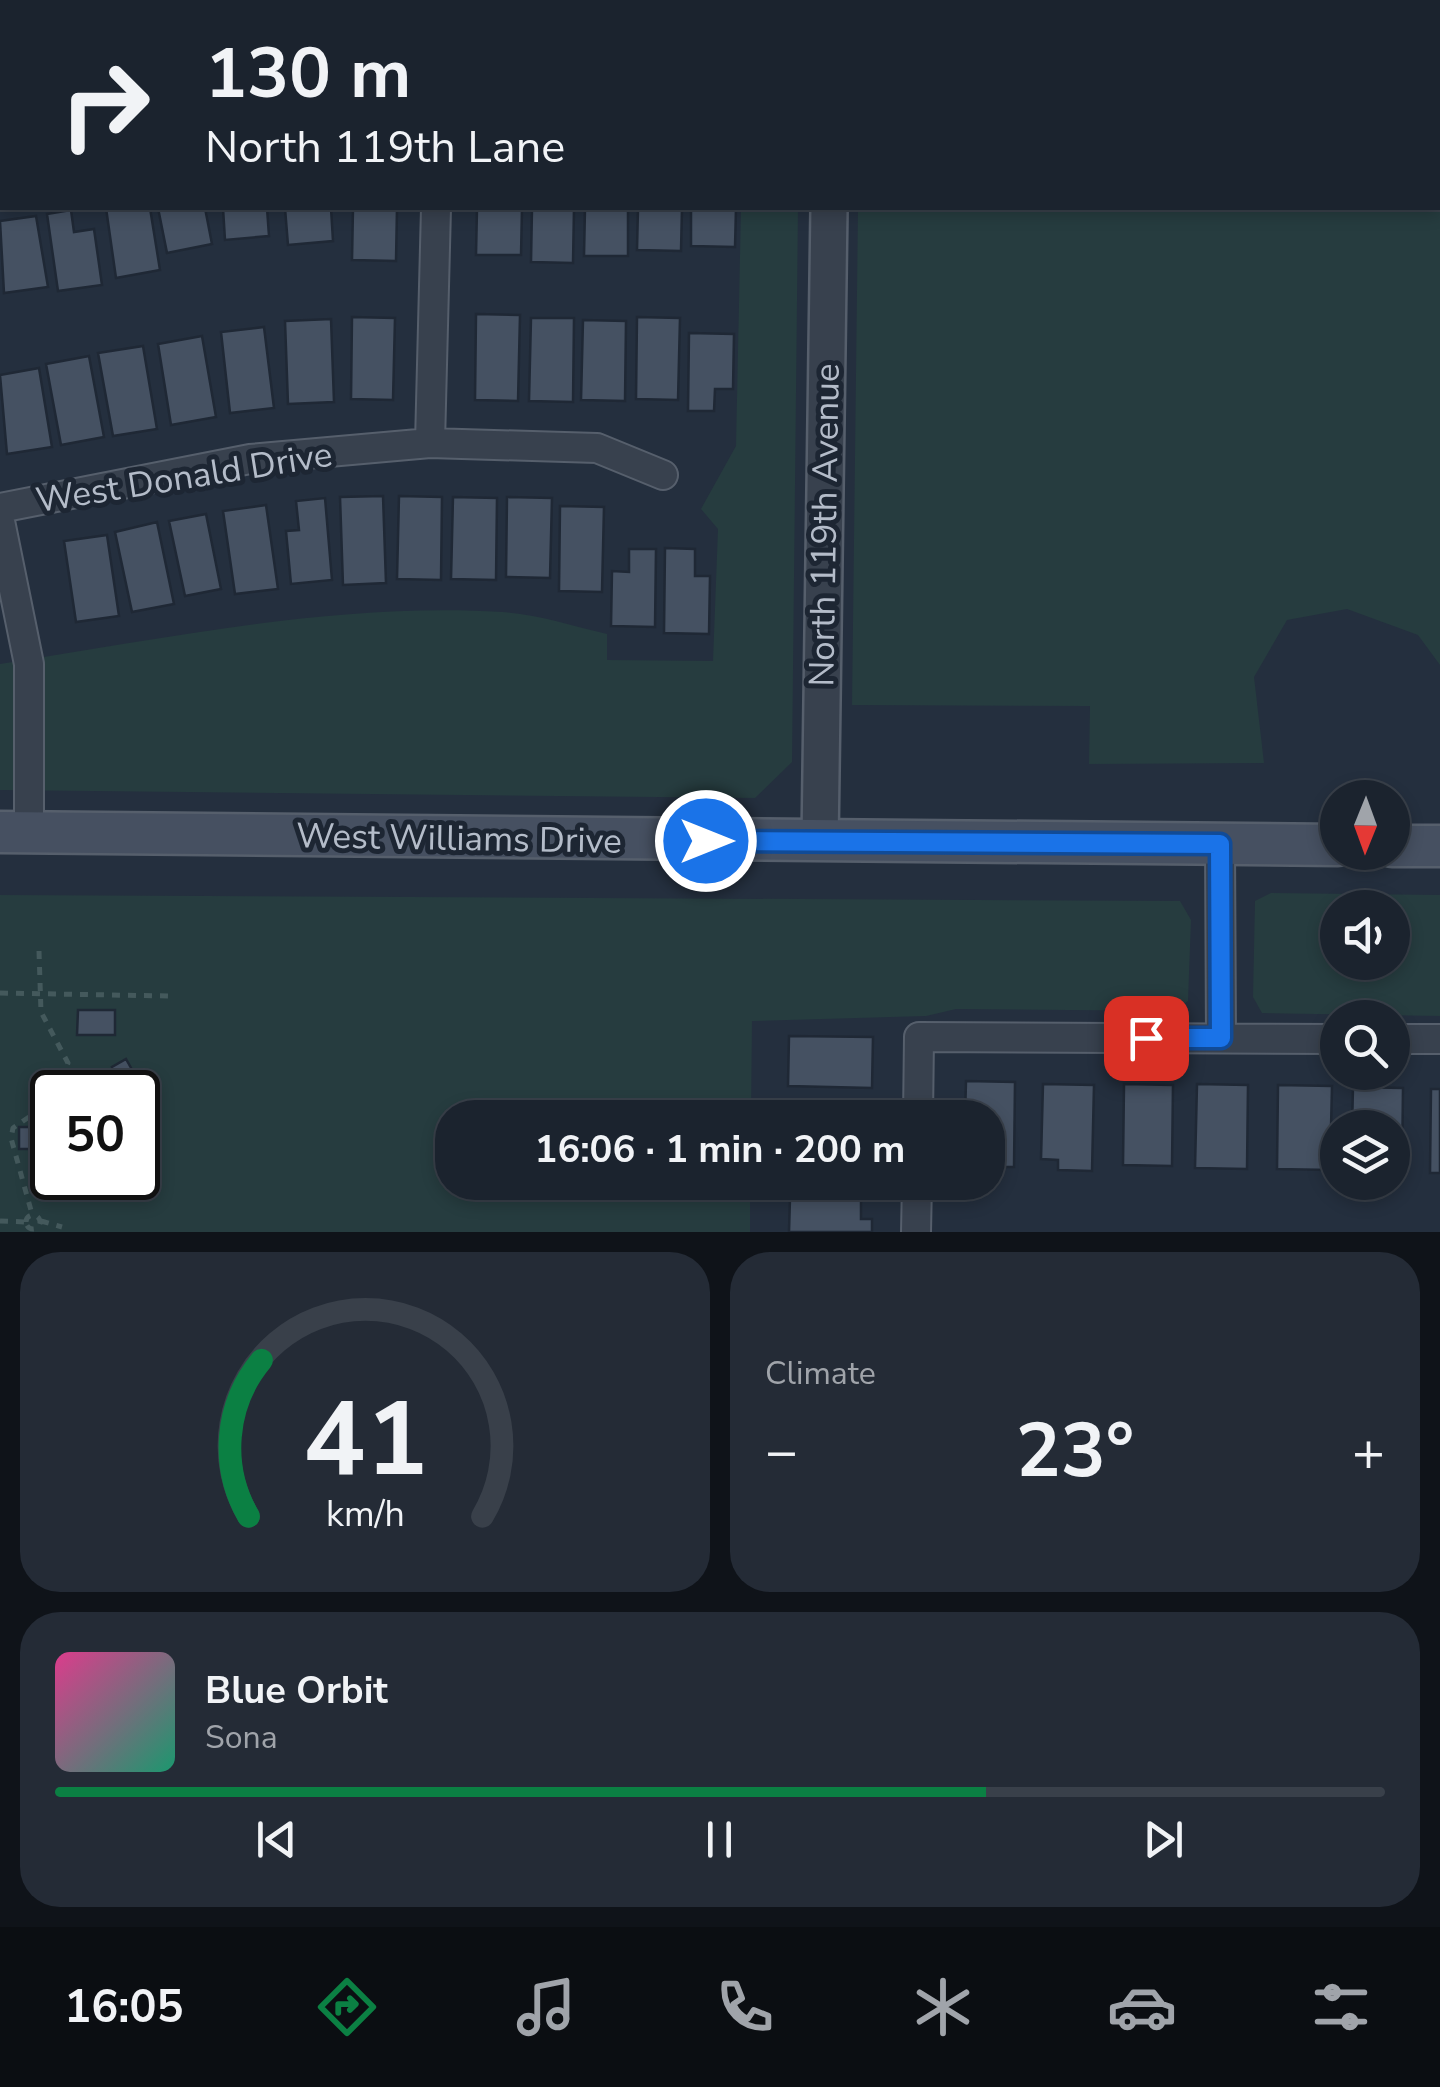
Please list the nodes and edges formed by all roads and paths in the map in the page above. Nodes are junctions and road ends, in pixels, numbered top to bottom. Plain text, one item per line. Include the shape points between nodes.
1 (436, 210) edge
2 (829, 210) edge
3 (430, 443) junction
4 (664, 476) dead end
5 (0, 508) edge
6 (0, 520) edge
7 (14, 833) edge
8 (820, 842) junction
9 (1220, 844) junction
10 (1320, 845) edge
11 (1410, 846) edge
12 (1440, 846) edge
13 (39, 951) dead end
14 (0, 993) edge
15 (39, 993) junction
16 (168, 996) dead end
17 (1221, 1038) junction
18 (1320, 1039) edge
19 (1410, 1039) edge
20 (1440, 1039) edge
21 (918, 1100) edge
22 (29, 1117) joint
23 (917, 1200) edge
24 (32, 1214) junction
25 (0, 1221) edge
26 (26, 1222) junction
27 (41, 1222) junction
28 (62, 1227) dead end
29 (33, 1230) edge
30 (916, 1232) edge

1 - 3 street
2 - 8 street, North 119th Avenue
3 - 4 street, West Donald Drive via 598,448
3 - 5 street, West Donald Drive via 250,459
6 - 7 street via 29,664
7 - 8 main road, West Williams Drive
8 - 9 main road, West Williams Drive
9 - 10 main road, West Williams Drive
9 - 17 street
11 - 12 main road
13 - 15 path
14 - 15 path
15 - 16 path
15 - 22 path via 45,1022 68,1063 56,1089 38,1097
17 - 18 street
17 - 21 street via 919,1037
19 - 20 street
22 - 24 path via 11,1138
23 - 30 street
24 - 26 path
24 - 27 path
25 - 26 path
26 - 29 path
27 - 28 path
27 - 29 path

